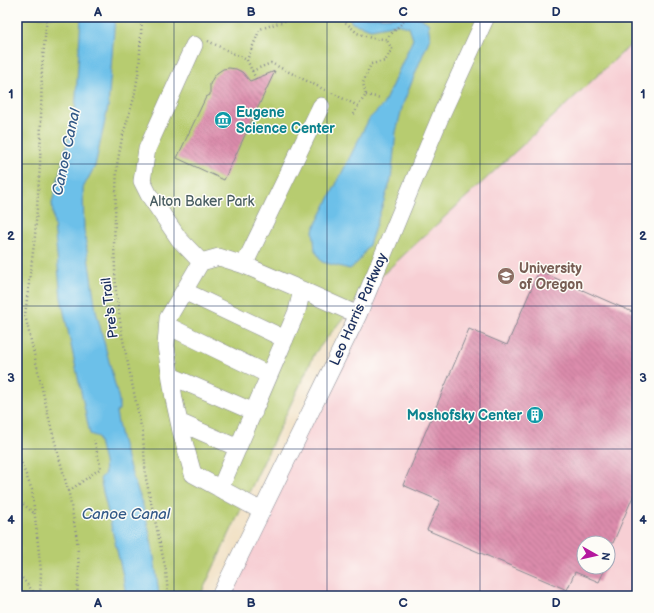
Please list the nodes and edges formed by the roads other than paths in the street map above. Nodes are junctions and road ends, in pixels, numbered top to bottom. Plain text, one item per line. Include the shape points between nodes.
1 (486, 17) edge
2 (194, 46) road end
3 (321, 106) dead end
4 (201, 262) junction
5 (244, 265) junction
6 (302, 290) junction
7 (184, 291) junction
8 (358, 315) junction
9 (168, 326) junction
10 (285, 339) junction
11 (269, 375) junction
12 (171, 376) junction
13 (254, 412) junction
14 (179, 422) junction
15 (238, 448) junction
16 (220, 489) junction
17 (262, 511) junction
18 (220, 596) edge

1 - 8 street, Leo Harris Parkway via 442,113
2 - 4 street via 147,149 142,181 179,239
3 - 5 street
4 - 5 street via 219,257
4 - 7 street
5 - 6 street
6 - 8 street
6 - 10 street via 297,311
7 - 9 street via 168,318
7 - 10 street
8 - 17 street, Leo Harris Parkway
9 - 11 street
9 - 12 street via 166,346
10 - 11 street
11 - 13 street
12 - 13 street
12 - 14 street
13 - 15 street
14 - 15 street
14 - 16 street via 192,474
15 - 16 street
16 - 17 street
17 - 18 street, Leo Harris Parkway

